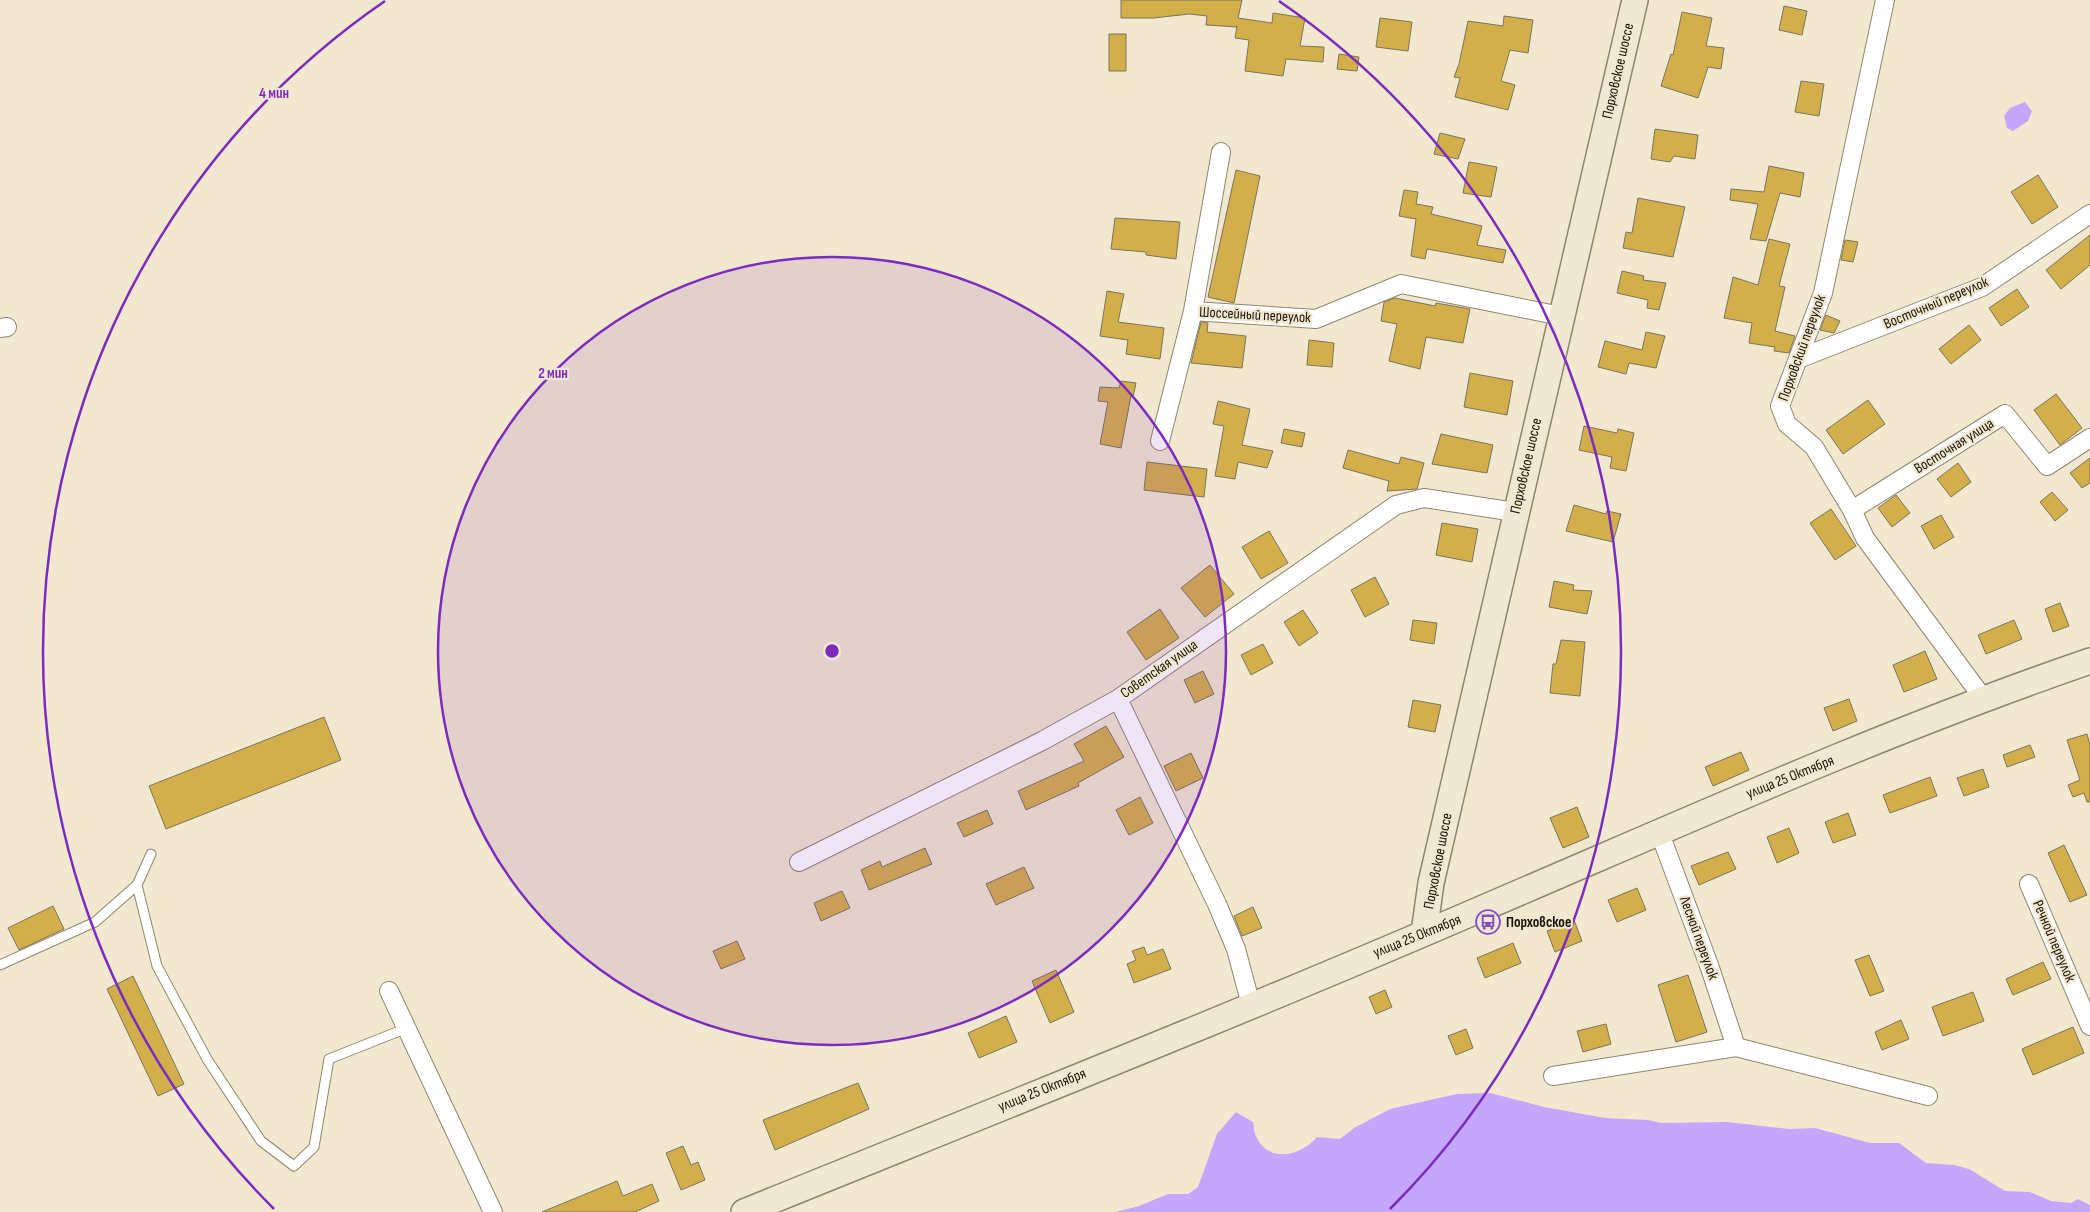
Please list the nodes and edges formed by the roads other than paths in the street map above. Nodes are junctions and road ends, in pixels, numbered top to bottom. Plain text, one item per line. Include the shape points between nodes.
1 (1635, 0) edge
2 (1885, 0) edge
3 (1222, 152) dead end
4 (2090, 214) edge
5 (1193, 311) junction
6 (1561, 316) junction
7 (1798, 359) junction
8 (2090, 438) edge
9 (1160, 441) dead end
10 (1852, 510) junction
11 (1515, 512) junction
12 (2090, 661) edge
13 (1983, 698) junction
14 (1118, 699) junction
15 (1659, 831) junction
16 (151, 854) dead end
17 (799, 862) dead end
18 (2029, 884) dead end
19 (137, 885) junction
20 (1424, 933) junction
21 (0, 965) edge
22 (389, 991) dead end
23 (2084, 993) edge
24 (1251, 1004) junction
25 (2090, 1026) edge
26 (407, 1028) junction
27 (1736, 1047) junction
28 (1553, 1076) dead end
29 (1928, 1096) dead end
30 (492, 1212) edge
31 (744, 1212) edge

1 - 6 main road, Порховское шоссе
2 - 7 street, Порховский переулок via 1823,294
3 - 5 street
4 - 7 street, Восточный переулок via 1982,287
5 - 6 street, Шоссейный переулок via 1316,319 1401,284
5 - 9 street, Шоссейный переулок
6 - 11 main road, Порховское шоссе
7 - 10 street, Порховский переулок via 1780,406 1787,424 1814,447
8 - 10 street, Восточная улица via 2047,466 2005,414
10 - 13 street, Порховский переулок via 1865,538
11 - 14 street, Советская улица via 1424,498 1396,505
11 - 20 main road, Порховское шоссе via 1431,883
12 - 13 main road, улица 25 Октября
13 - 15 main road, улица 25 Октября
14 - 17 street, Советская улица via 1042,741
14 - 24 street via 1217,904 1236,949
15 - 20 main road, улица 25 Октября
15 - 27 street, Лесной переулок
16 - 19 lane
18 - 23 street, Речной переулок
19 - 21 lane via 95,922
19 - 26 lane via 157,966 207,1059 261,1141 294,1166 314,1147 329,1059
20 - 24 main road, улица 25 Октября
22 - 26 street
23 - 25 street, Речной переулок
24 - 31 main road, улица 25 Октября
26 - 30 street
27 - 28 street
27 - 29 street

